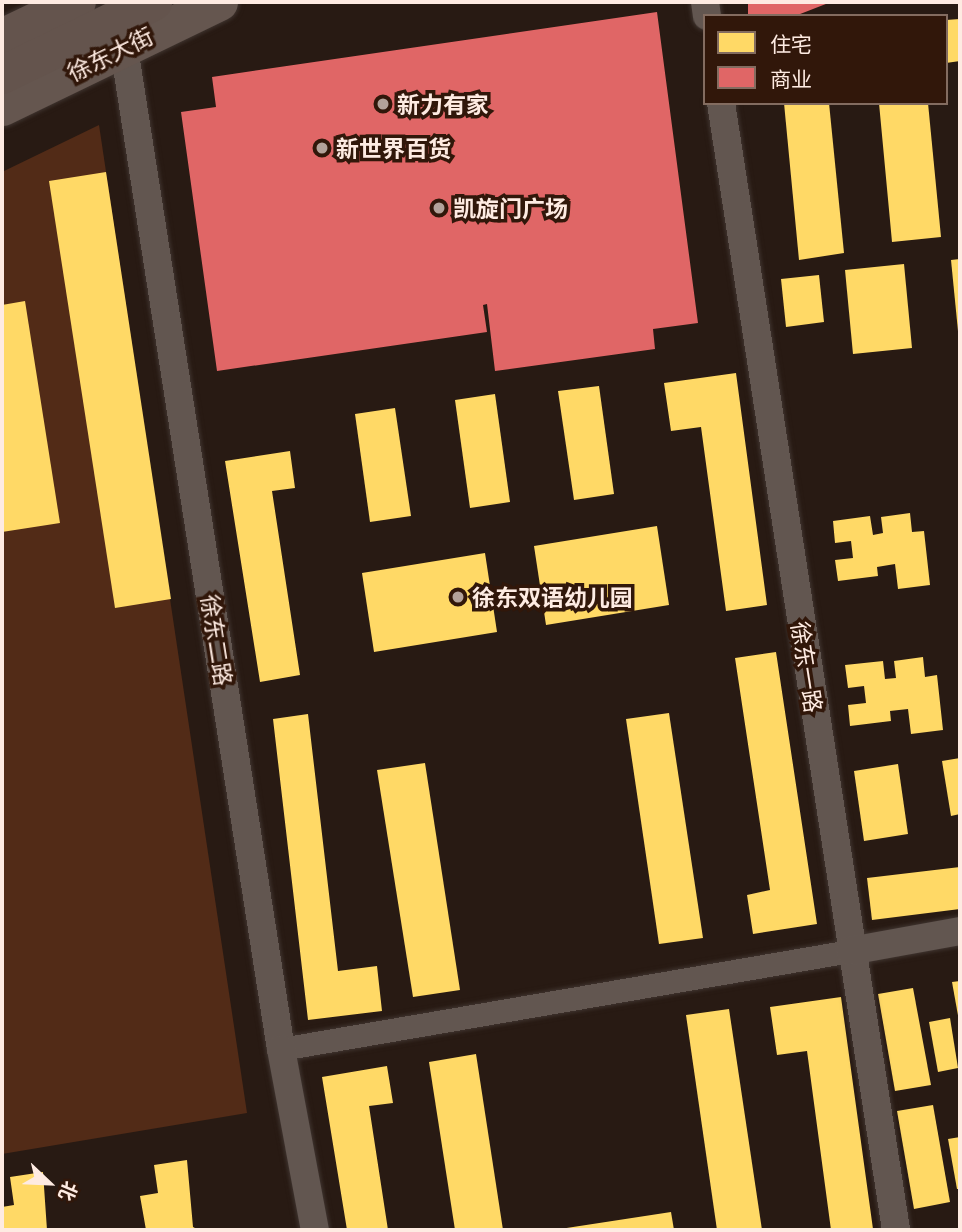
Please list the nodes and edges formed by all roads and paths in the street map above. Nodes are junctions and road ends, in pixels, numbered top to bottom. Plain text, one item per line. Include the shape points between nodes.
1 (77, 2) edge
2 (153, 2) edge
3 (219, 2) edge
4 (2, 38) edge
5 (124, 48) junction
6 (2, 75) edge
7 (721, 105) edge
8 (2, 107) edge
9 (960, 931) edge
10 (850, 950) junction
11 (281, 1049) junction
12 (315, 1230) edge
13 (896, 1230) edge

1 - 4 highway
2 - 6 highway
3 - 5 main road, 徐东大街
5 - 8 main road, 徐东大街
5 - 11 street, 徐东二路
7 - 10 street, 徐东一路
9 - 10 street
10 - 11 street
10 - 13 street, 徐东一路
11 - 12 street, 徐东二路

